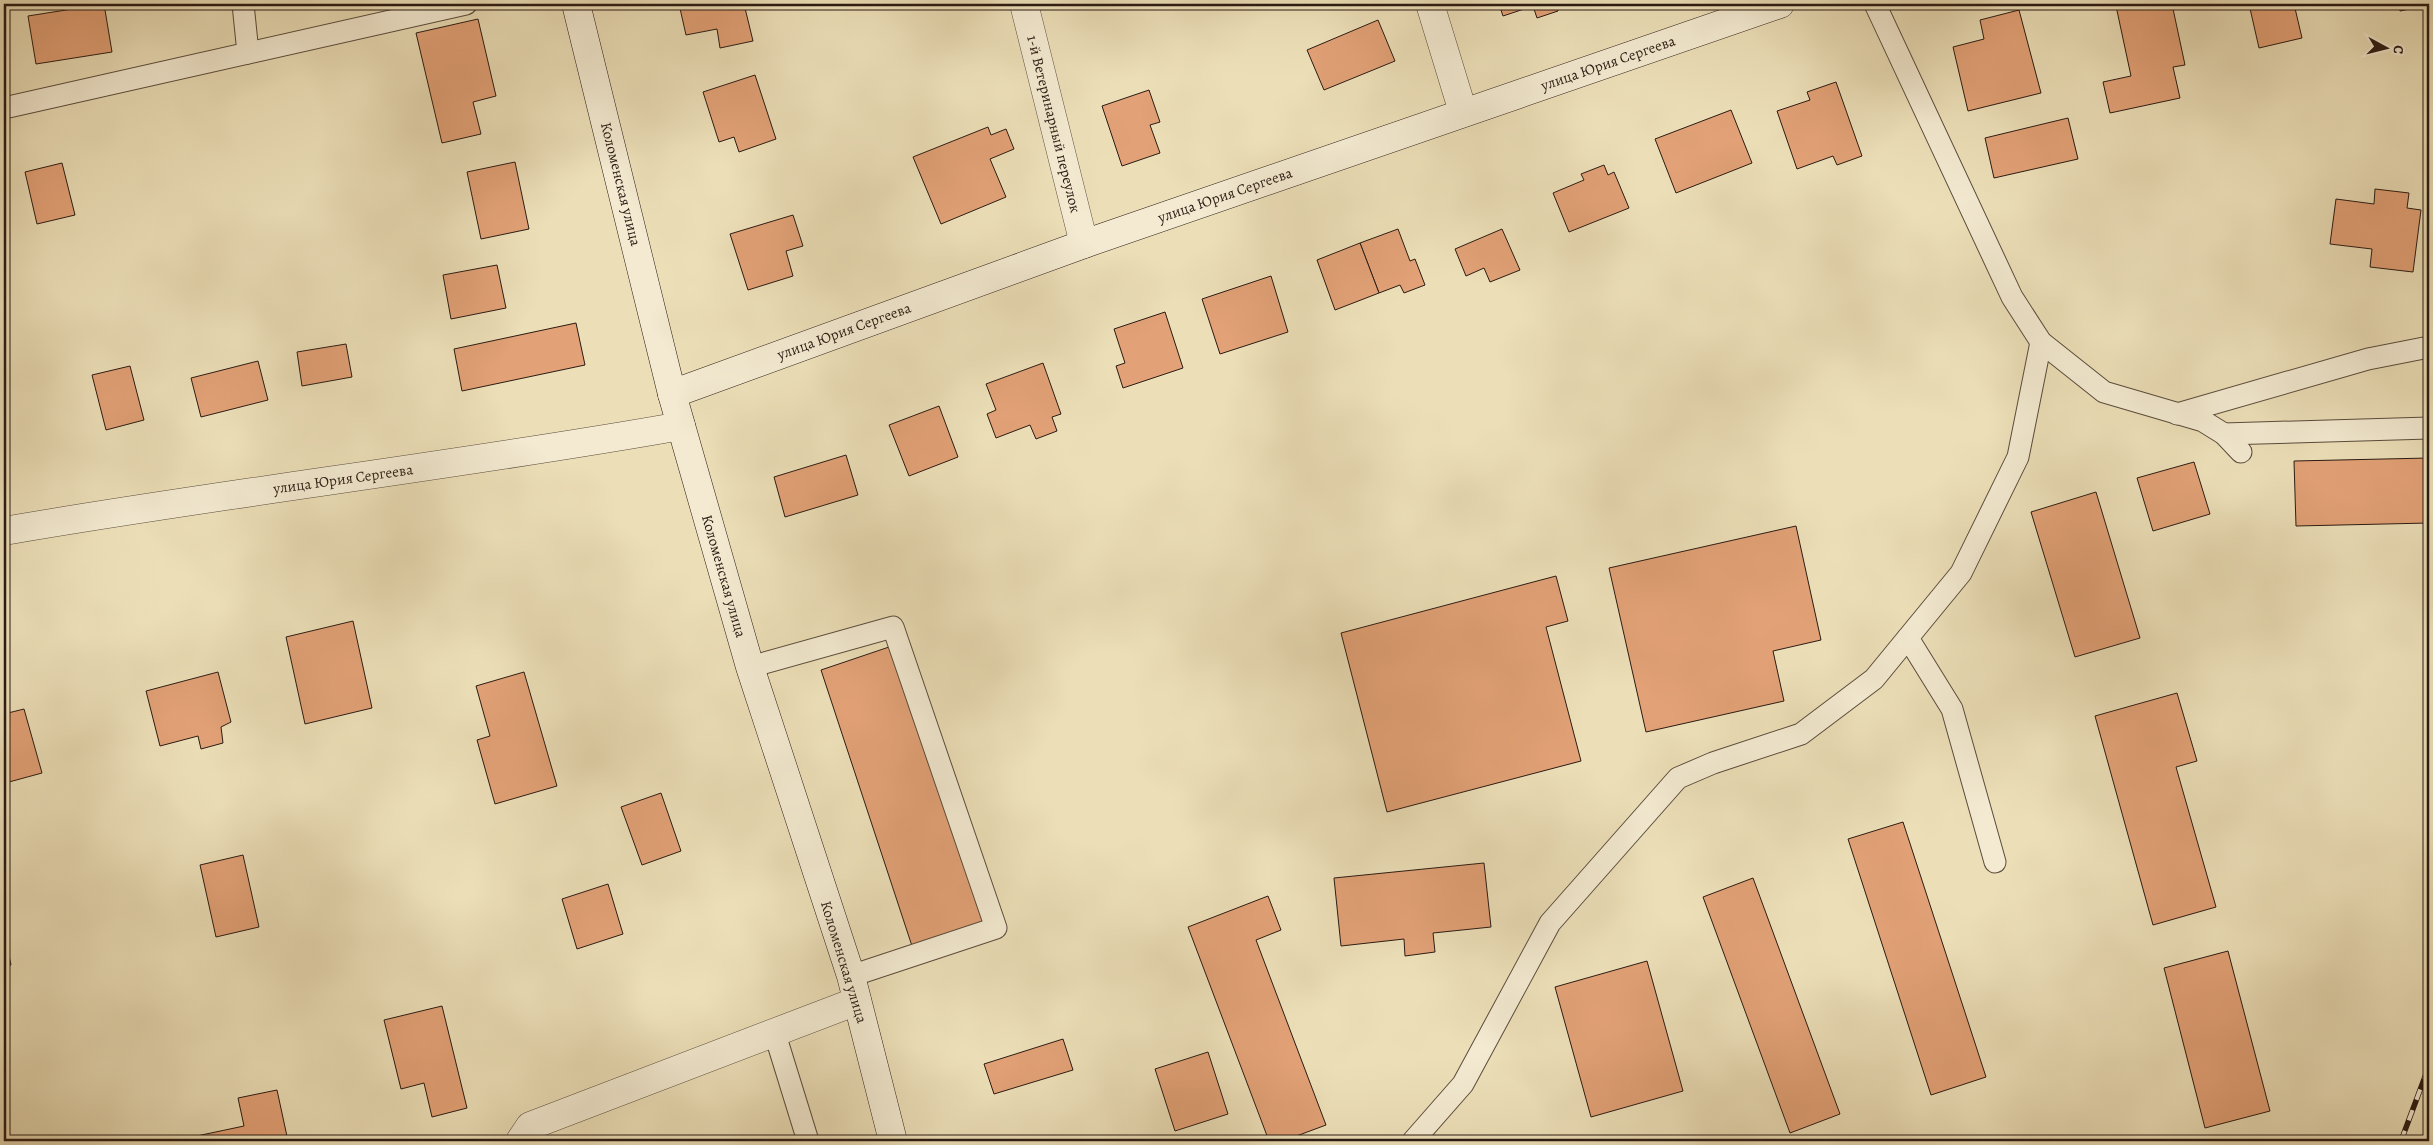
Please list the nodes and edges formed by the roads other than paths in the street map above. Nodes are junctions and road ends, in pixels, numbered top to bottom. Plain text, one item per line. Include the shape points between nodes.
1 (243, 4) edge
2 (466, 4) edge
3 (576, 4) edge
4 (1024, 4) edge
5 (1430, 4) edge
6 (1780, 4) edge
7 (1876, 4) edge
8 (248, 53) junction
9 (4, 108) edge
10 (1463, 112) junction
11 (1084, 244) junction
12 (2041, 342) junction
13 (2429, 347) edge
14 (672, 394) junction
15 (2177, 414) junction
16 (681, 426) junction
17 (2429, 428) edge
18 (2224, 434) junction
19 (2241, 452) dead end
20 (4, 531) edge
21 (1908, 638) junction
22 (750, 667) junction
23 (1995, 862) dead end
24 (854, 989) junction
25 (774, 1031) junction
26 (520, 1141) edge
27 (808, 1141) edge
28 (893, 1141) edge
29 (1413, 1141) edge

1 - 8 lane
2 - 8 lane
3 - 14 street, Коломенская улица
4 - 11 street, 1-й Ветеринарный переулок
5 - 10 street
6 - 10 street, улица Юрия Сергеева
7 - 12 lane via 2012,297
8 - 9 lane
10 - 11 street, улица Юрия Сергеева
11 - 14 street, улица Юрия Сергеева
12 - 15 lane via 2104,392
12 - 21 lane via 2018,457 1961,573
13 - 15 lane via 2368,359
14 - 16 street, Коломенская улица
15 - 18 lane via 2203,422
16 - 20 street, улица Юрия Сергеева via 569,446 124,510
16 - 22 street, Коломенская улица
17 - 18 lane
18 - 19 lane
21 - 23 lane via 1952,709
21 - 29 lane via 1874,679 1801,734 1678,778 1550,923 1464,1084
22 - 24 street, Коломенская улица
22 - 24 lane via 893,627 996,928
24 - 25 street
24 - 28 street, Коломенская улица
25 - 26 street via 530,1126
25 - 27 lane

